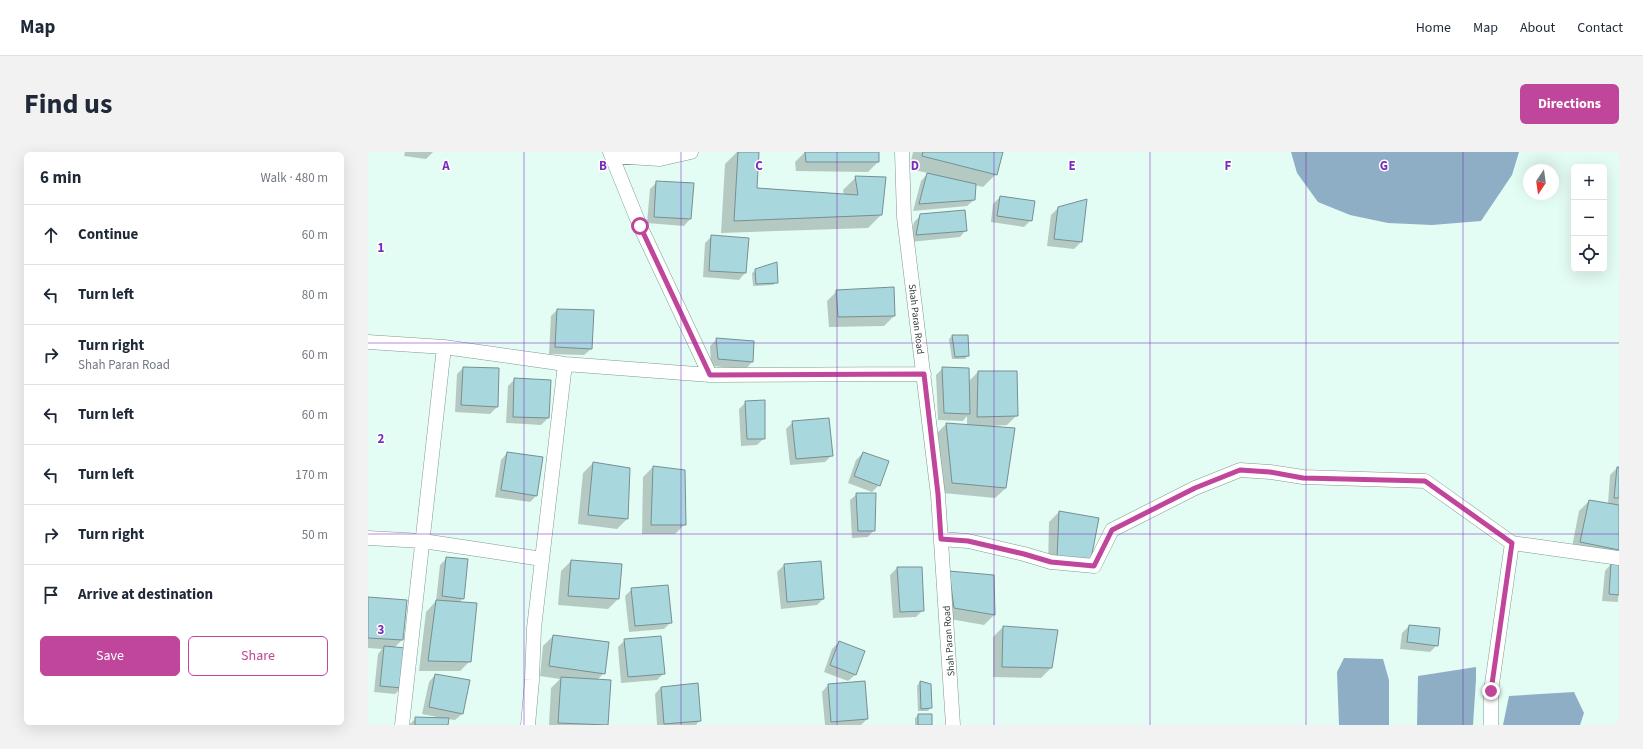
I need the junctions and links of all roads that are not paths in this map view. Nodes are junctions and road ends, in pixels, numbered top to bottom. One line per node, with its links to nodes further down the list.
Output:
1 (691, 152): 3 (street)
2 (902, 152): 7 (street, Shah Paran Road)
3 (611, 154): 8 (street)
4 (368, 342): 5 (street)
5 (444, 348): 6 (street); 11 (street)
6 (565, 364): 8 (street); 14 (street)
7 (924, 374): 8 (street); 10 (street, Shah Paran Road)
8 (710, 375)
9 (368, 538): 11 (street)
10 (941, 539): 12 (street); 17 (street, Shah Paran Road)
11 (423, 541): 14 (street); 15 (street)
12 (1512, 543): 13 (street); 18 (street)
13 (1619, 558)
14 (542, 559): 16 (street)
15 (402, 725)
16 (528, 725)
17 (953, 725)
18 (1492, 725)

